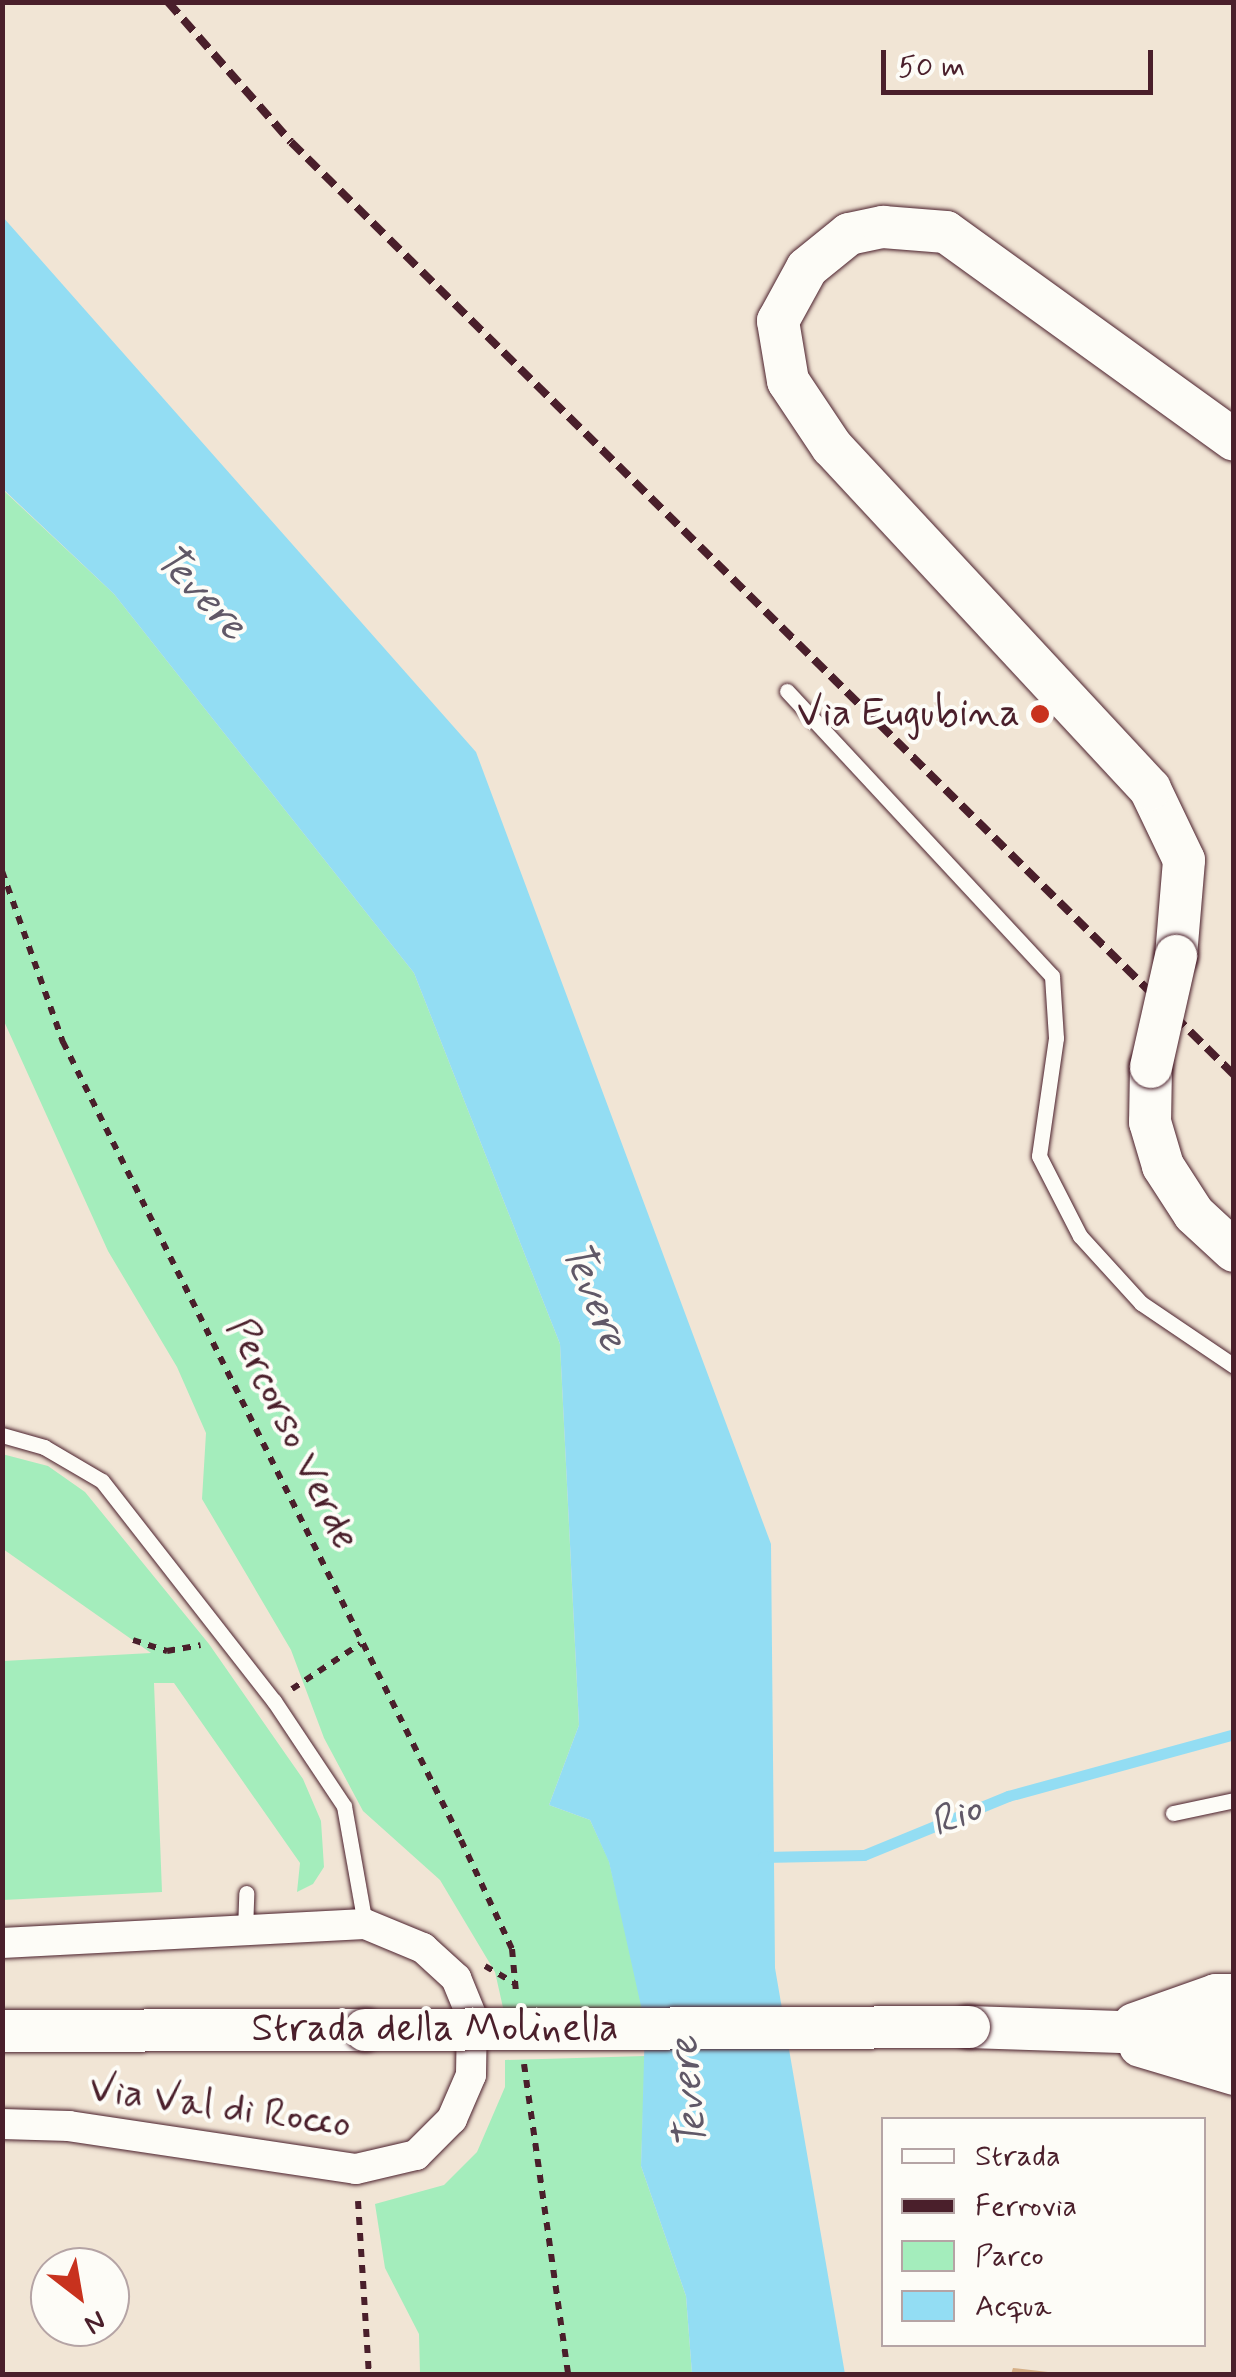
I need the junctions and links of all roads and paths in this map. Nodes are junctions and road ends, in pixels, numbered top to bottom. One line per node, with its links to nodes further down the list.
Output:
1 (1234, 440): 4 (street, bridge)
2 (787, 691): 5 (lane)
3 (2, 870): 9 (path, Percorso Verde)
4 (1234, 1251)
5 (1234, 1366)
6 (2, 1435): 8 (lane)
7 (133, 1640): 8 (path)
8 (226, 1642): 10 (lane)
9 (360, 1644): 10 (path); 18 (path, Percorso Verde)
10 (274, 1700): 14 (lane)
11 (1234, 1800): 12 (lane)
12 (1174, 1813)
13 (246, 1893): 15 (lane)
14 (365, 1924): 15 (street, Via Val di Rocco); 27 (street, Via Val di Rocco)
15 (246, 1930): 16 (street, Via Val di Rocco)
16 (2, 1943)
17 (480, 1963): 18 (path)
18 (515, 1983): 20 (path, Percorso Verde)
19 (1234, 1995): 22 (street, Strada della Molinella)
20 (518, 2010)
21 (2, 2031): 22 (street, Strada della Molinella, bridge)
22 (1107, 2034): 23 (street, Strada della Molinella); 25 (street)
23 (1234, 2036)
24 (524, 2060): 29 (path)
25 (1234, 2074)
26 (2, 2124): 27 (street, Via Val di Rocco)
27 (356, 2169): 28 (path)
28 (369, 2374)
29 (568, 2374)

